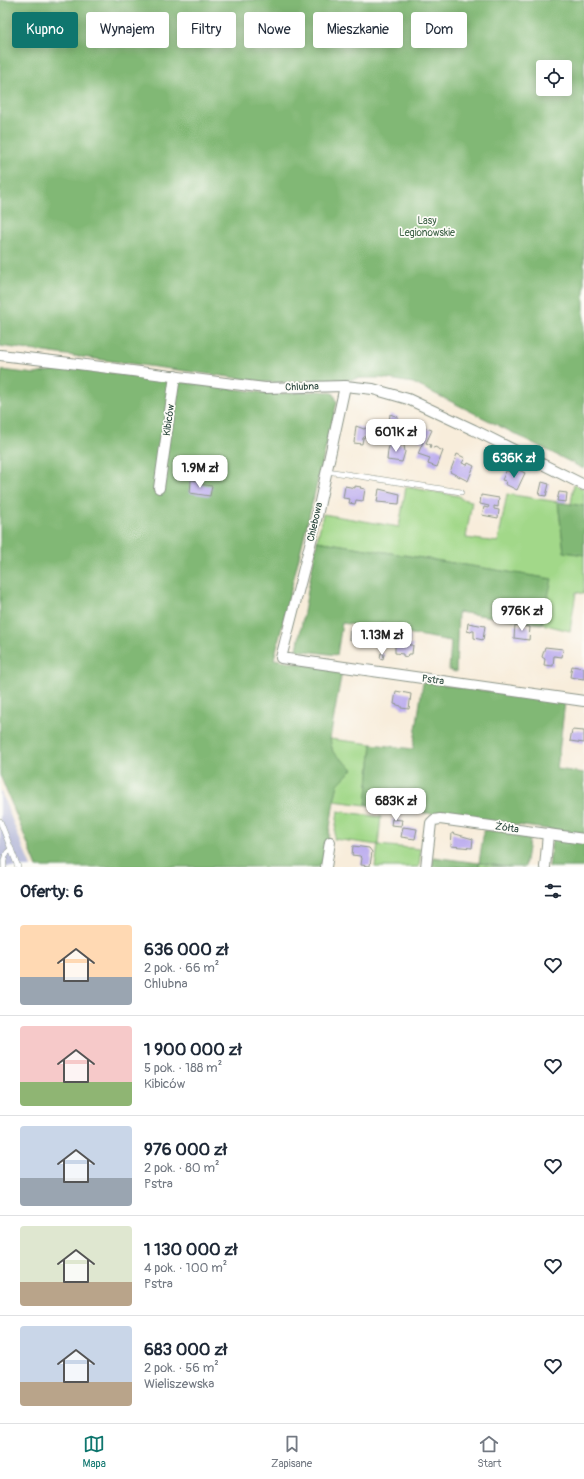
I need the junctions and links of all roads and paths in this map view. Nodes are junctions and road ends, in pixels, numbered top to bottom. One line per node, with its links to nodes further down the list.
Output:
1 (0, 355): 2 (street, Chlubna)
2 (175, 376): 3 (street, Chlubna); 6 (street, Kibiców)
3 (345, 386): 4 (street, Chlebowa); 5 (street, Chlubna)
4 (327, 471): 7 (lane); 8 (street, Chlebowa)
5 (584, 485)
6 (159, 488)
7 (461, 492)
8 (281, 658): 9 (street, Pstra)
9 (584, 701)
10 (0, 821): 14 (lane)
11 (548, 834): 12 (street, Żółta); 18 (street, Żółta); 19 (street)
12 (584, 839)
13 (330, 842): 17 (street)
14 (11, 849): 15 (lane); 16 (lane)
15 (4, 867)
16 (18, 867)
17 (326, 867)
18 (426, 867)
19 (545, 867)

